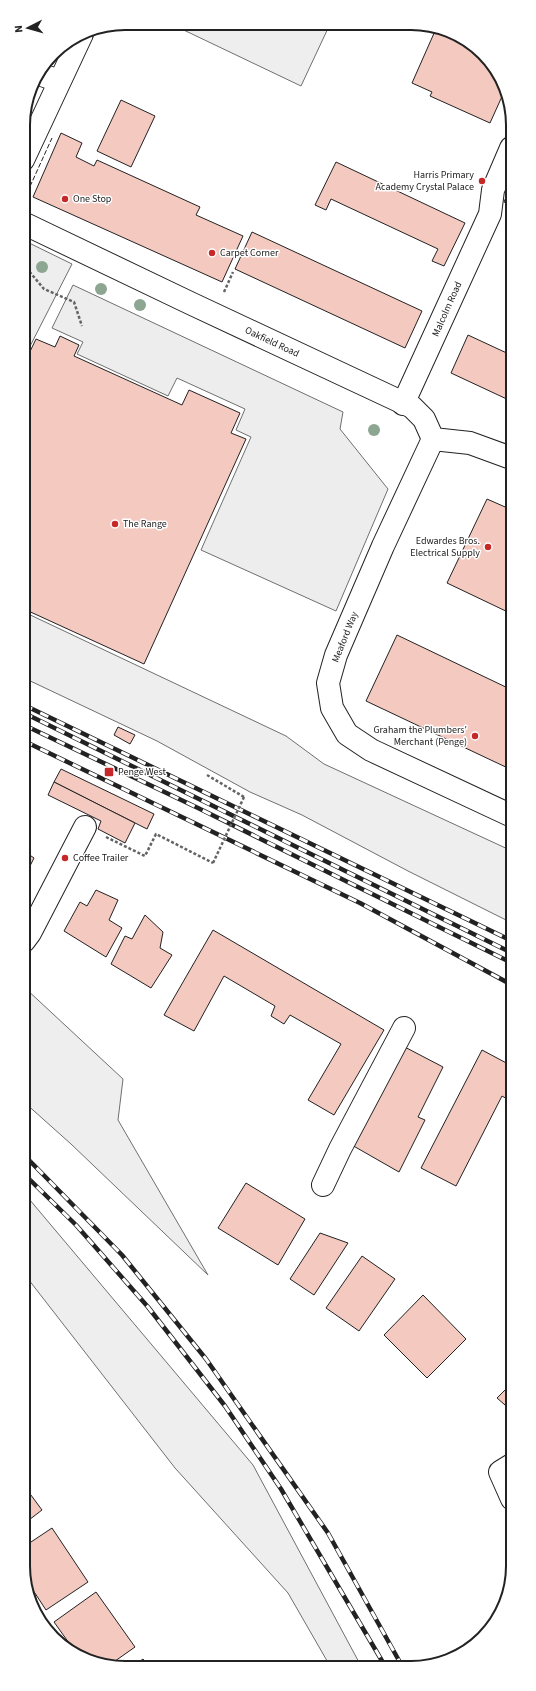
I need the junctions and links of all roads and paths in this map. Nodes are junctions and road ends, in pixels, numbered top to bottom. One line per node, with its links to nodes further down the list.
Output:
1 (74, 45): 2 (street)
2 (49, 78): 3 (street)
3 (30, 138)
4 (506, 160): 8 (street, Malcolm Road)
5 (30, 226): 8 (street, Oakfield Road)
6 (30, 272): 7 (path)
7 (82, 326)
8 (403, 404): 9 (street, Oakfield Road)
9 (433, 439): 10 (street); 12 (street, Meaford Way)
10 (506, 456)
11 (207, 775): 13 (path, bridge)
12 (506, 813)
13 (85, 827): 14 (street)
14 (30, 933)
15 (404, 1028): 16 (street)
16 (323, 1184)
17 (506, 1468): 18 (street)
18 (506, 1486)

